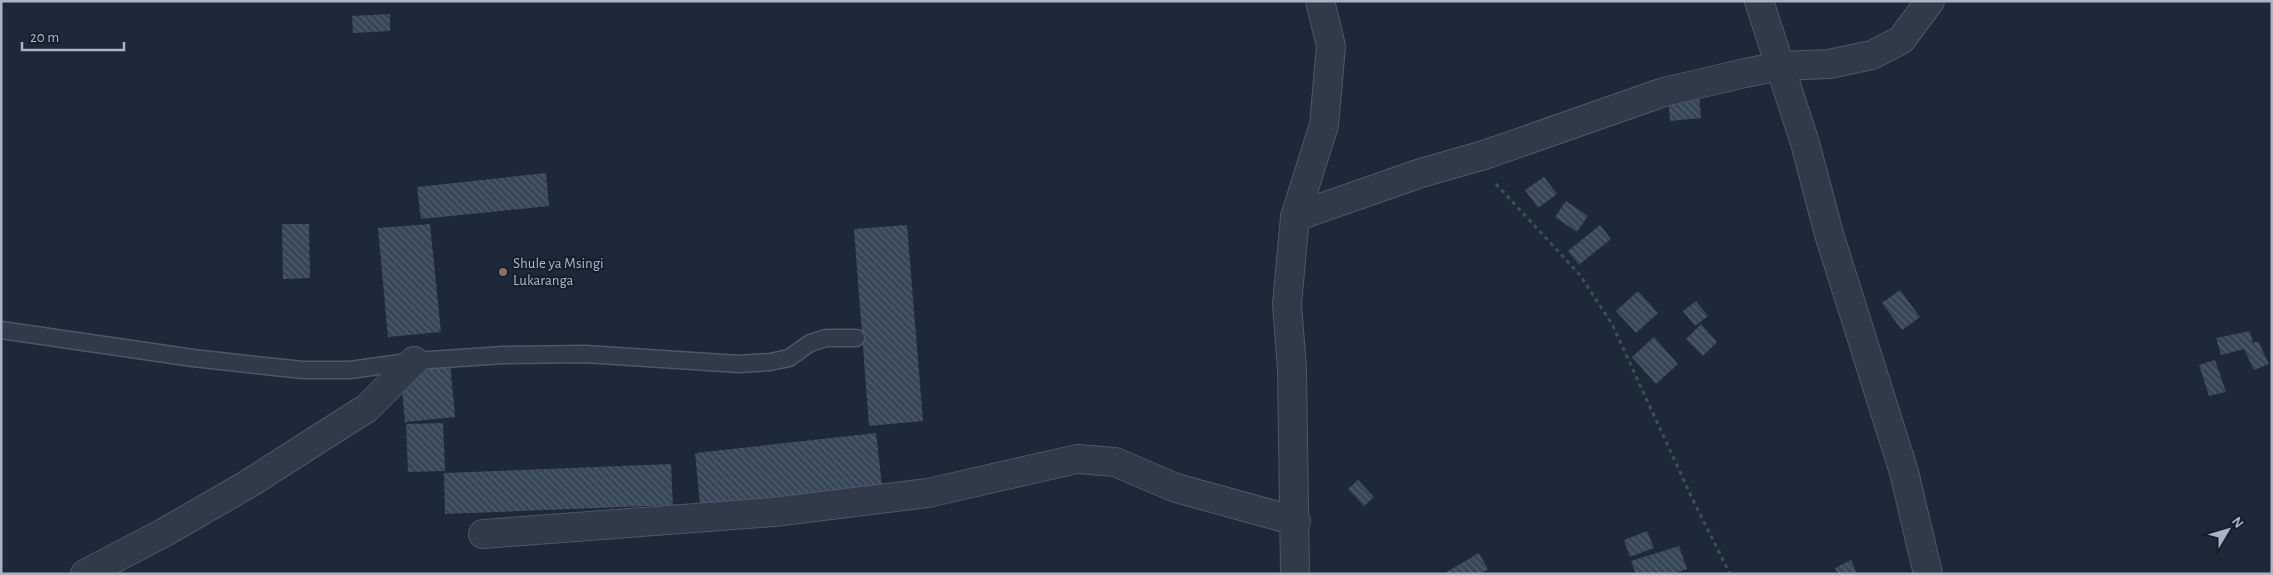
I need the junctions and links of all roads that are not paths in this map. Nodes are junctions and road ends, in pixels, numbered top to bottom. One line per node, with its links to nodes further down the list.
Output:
1 (1320, 1): 5 (street)
2 (1759, 1): 4 (street)
3 (1930, 1): 4 (street)
4 (1781, 66): 5 (street); 13 (street)
5 (1294, 217): 9 (street)
6 (1, 330): 8 (lane)
7 (856, 338): 8 (lane)
8 (414, 361): 11 (street)
9 (1296, 522): 10 (street); 12 (street)
10 (484, 534)
11 (85, 574)
12 (1295, 574)
13 (1928, 574)

